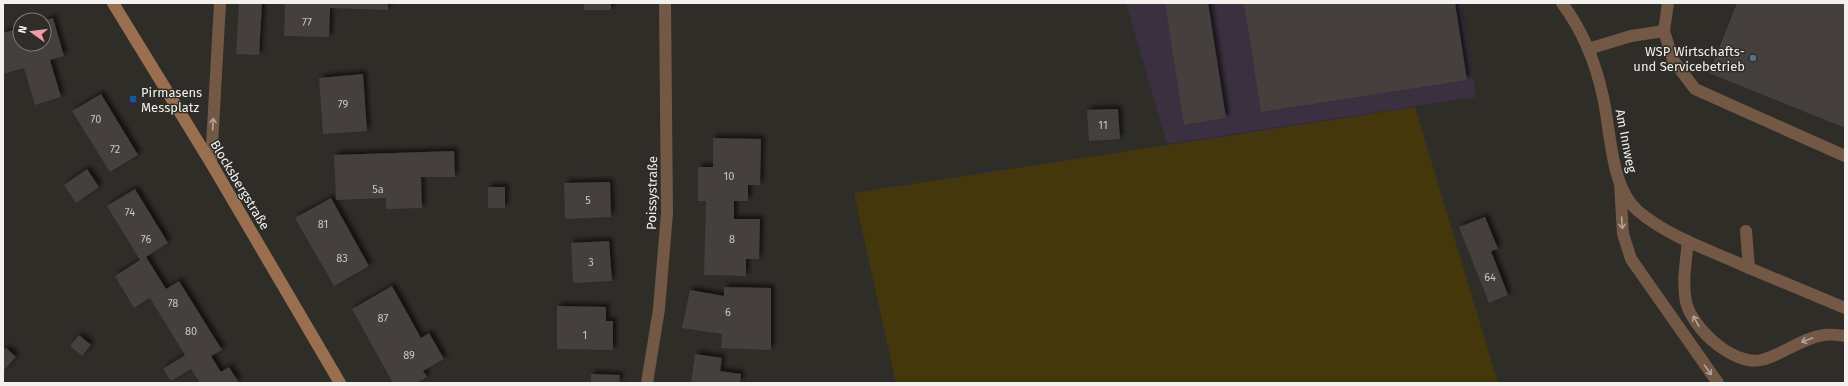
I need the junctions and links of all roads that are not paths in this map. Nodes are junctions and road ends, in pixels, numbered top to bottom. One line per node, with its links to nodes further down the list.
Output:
1 (114, 3): 9 (main road, Blocksbergstraße)
2 (220, 3): 9 (street, one-way to 2)
3 (665, 3): 17 (street, Poissystraße)
4 (1562, 3): 7 (street, Am Innweg)
5 (1668, 3): 6 (street)
6 (1664, 31): 7 (street); 8 (street)
7 (1588, 48): 10 (street, Am Innweg)
8 (1845, 156)
9 (210, 162): 16 (main road, Blocksbergstraße)
10 (1620, 184): 12 (street, Am Innweg); 18 (street, one-way to 18)
11 (1746, 231): 13 (street)
12 (1688, 241): 13 (street, Am Innweg); 15 (street, one-way to 12)
13 (1749, 268): 14 (street, Am Innweg)
14 (1845, 308)
15 (1845, 336)
16 (340, 383)
17 (647, 383)
18 (1718, 383)

